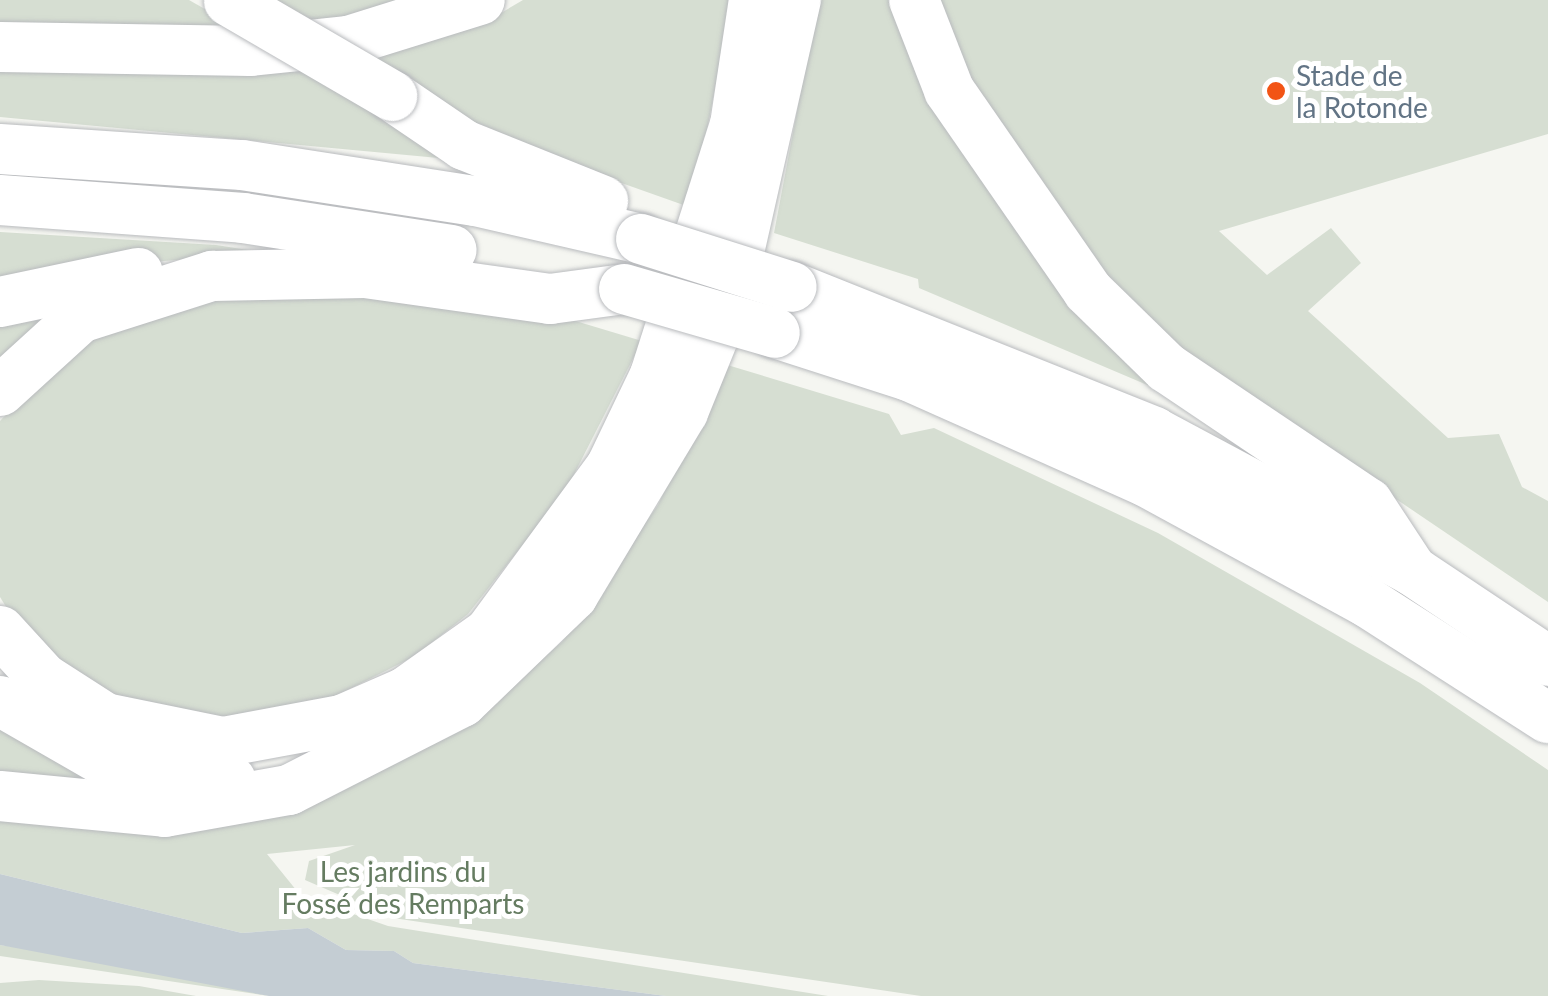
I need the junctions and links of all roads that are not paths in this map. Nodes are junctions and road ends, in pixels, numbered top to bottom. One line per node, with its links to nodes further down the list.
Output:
1 (229, 0): 9 (highway, bridge)
2 (480, 0): 6 (highway)
3 (754, 0): 15 (highway)
4 (796, 0): 19 (highway)
5 (914, 0): 14 (highway)
6 (0, 48)
7 (0, 148): 9 (highway)
8 (0, 200): 11 (highway)
9 (640, 239): 14 (highway, bridge)
10 (212, 276): 11 (highway); 12 (highway); 13 (highway)
11 (624, 289): 18 (highway, bridge)
12 (0, 302)
13 (0, 390)
14 (1413, 571): 16 (highway)
15 (0, 632)
16 (1548, 661)
17 (0, 701): 19 (highway)
18 (1548, 718)
19 (334, 769): 20 (highway)
20 (0, 796)

